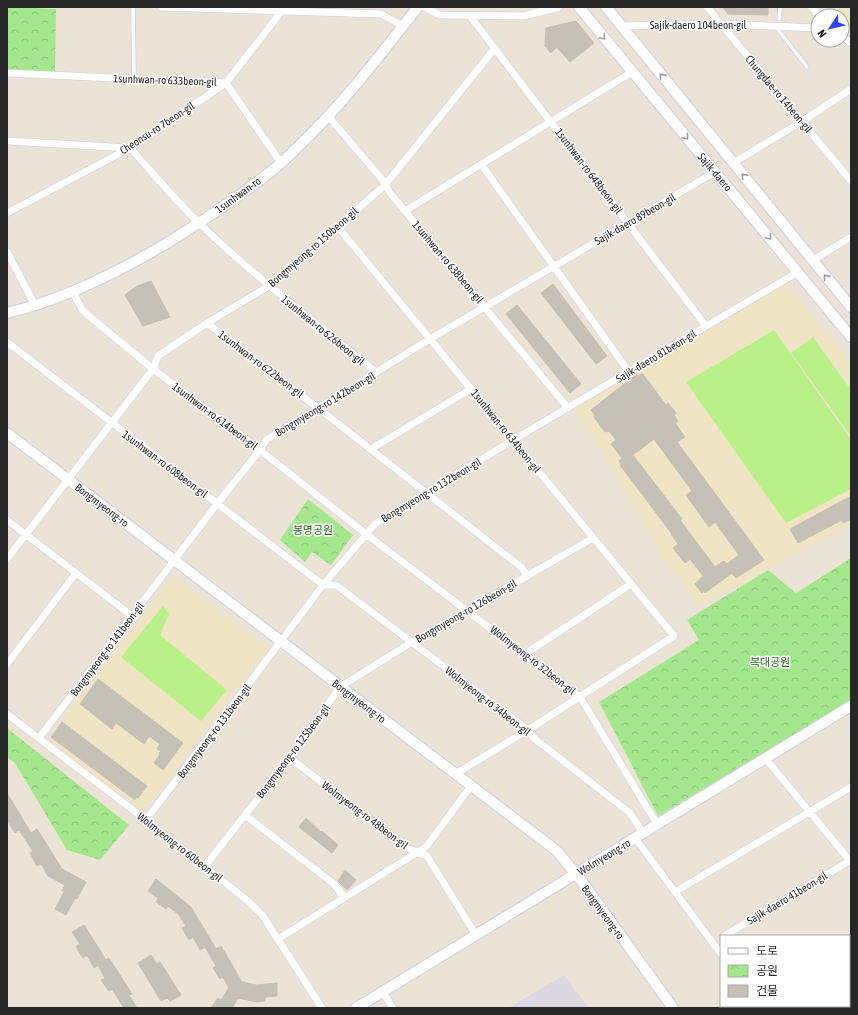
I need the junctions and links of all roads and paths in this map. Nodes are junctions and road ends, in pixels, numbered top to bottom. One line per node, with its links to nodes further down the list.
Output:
1 (133, 7): 24 (lane)
2 (161, 7): 3 (street)
3 (174, 7): 11 (street)
4 (418, 7): 16 (street, 1sunhwan-ro)
5 (424, 7): 13 (street)
6 (559, 7): 13 (street)
7 (578, 7): 22 (street, Sajik-daero, one-way to 22)
8 (606, 7): 17 (street, Sajik-daero)
9 (707, 7): 15 (street, Chungdae-ro 14beon-gil)
10 (780, 7): 14 (lane)
11 (210, 8): 12 (street)
12 (282, 9): 16 (street); 25 (street, Cheonsu-ro 7beon-gil)
13 (470, 16): 20 (street, 1sunhwan-ro 648beon-gil)
14 (780, 19)
15 (720, 24): 17 (street, Sajik-daero 104beon-gil); 18 (street, Sajik-daero 104beon-gil); 29 (street, Chungdae-ro 14beon-gil)
16 (403, 26): 27 (street, 1sunhwan-ro)
17 (621, 26): 33 (street, Sajik-daero, one-way to 17)
18 (776, 26): 19 (street, Sajik-daero 104beon-gil); 21 (lane)
19 (810, 28)
20 (495, 48): 28 (street, 1sunhwan-ro 648beon-gil); 37 (street, Bongmyeong-ro 150beon-gil)
21 (807, 67)
22 (632, 72): 28 (street); 35 (street, Sajik-daero, one-way to 35)
23 (7, 73): 24 (street, 1sunhwan-ro 633beon-gil)
24 (134, 79): 25 (street, 1sunhwan-ro 633beon-gil)
25 (226, 83): 31 (street, Cheonsu-ro 7beon-gil); 32 (street, 1sunhwan-ro 633beon-gil)
26 (851, 89): 29 (street)
27 (328, 116): 32 (street, 1sunhwan-ro); 37 (street, 1sunhwan-ro 638beon-gil)
28 (551, 121): 34 (street); 41 (street, 1sunhwan-ro 648beon-gil)
29 (802, 122): 33 (street); 36 (street, Chungdae-ro 14beon-gil)
30 (7, 141): 31 (street)
31 (130, 148): 39 (street, Cheonsu-ro 7beon-gil); 40 (street, 1sunhwan-ro 626beon-gil)
32 (281, 163): 40 (street, 1sunhwan-ro)
33 (733, 163): 45 (street, Sajik-daero, one-way to 33)
34 (481, 164): 38 (street); 46 (street)
35 (715, 172): 41 (street, Sajik-daero 89beon-gil); 47 (street, Sajik-daero, one-way to 47)
36 (851, 181)
37 (385, 185): 38 (street, 1sunhwan-ro 638beon-gil); 42 (street, Bongmyeong-ro 150beon-gil)
38 (405, 211): 51 (street, 1sunhwan-ro 638beon-gil)
39 (7, 213)
40 (199, 223): 48 (street, 1sunhwan-ro 626beon-gil); 49 (street, 1sunhwan-ro)
41 (628, 223): 46 (street, Sajik-daero 89beon-gil); 55 (street, 1sunhwan-ro 648beon-gil)
42 (338, 227): 48 (street, Bongmyeong-ro 150beon-gil); 57 (street, 1sunhwan-ro 634beon-gil)
43 (851, 237): 45 (street)
44 (7, 252): 50 (street)
45 (813, 260): 52 (street, Sajik-daero, one-way to 45)
46 (554, 267): 51 (street, Sajik-daero 89beon-gil); 61 (street)
47 (798, 272): 55 (street, Sajik-daero 81beon-gil); 56 (street, Sajik-daero)
48 (269, 286): 54 (street, Bongmyeong-ro 150beon-gil); 60 (street, 1sunhwan-ro 626beon-gil)
49 (72, 291): 50 (street, 1sunhwan-ro); 59 (street, 1sunhwan-ro 614beon-gil)
50 (35, 305): 53 (street, 1sunhwan-ro)
51 (485, 307): 57 (street, Sajik-daero 89beon-gil); 64 (street, 1sunhwan-ro 638beon-gil)
52 (851, 308)
53 (7, 313)
54 (207, 323): 59 (street, Bongmyeong-ro 150beon-gil); 63 (street, 1sunhwan-ro 622beon-gil)
55 (706, 326): 61 (street, Sajik-daero 81beon-gil)
56 (851, 337)
57 (430, 339): 60 (street, Bongmyeong-ro 142beon-gil); 62 (street, 1sunhwan-ro 634beon-gil)
58 (7, 342): 65 (street, 1sunhwan-ro 608beon-gil)
59 (152, 369): 65 (street, Bongmyeong-ro 150beon-gil); 68 (street, 1sunhwan-ro 614beon-gil)
60 (376, 372): 63 (street, Bongmyeong-ro 142beon-gil)
61 (629, 372): 64 (street, Sajik-daero 81beon-gil)
62 (472, 389): 67 (street, 1sunhwan-ro 634beon-gil); 69 (street)
63 (318, 408): 68 (street, Bongmyeong-ro 142beon-gil); 69 (street, 1sunhwan-ro 622beon-gil)
64 (568, 408): 67 (street, Sajik-daero 81beon-gil)
65 (112, 423): 70 (street, Bongmyeong-ro 150beon-gil); 72 (street, 1sunhwan-ro 608beon-gil)
66 (7, 433): 70 (street, Bongmyeong-ro)
67 (513, 440): 71 (street, Bongmyeong-ro 132beon-gil); 76 (street, 1sunhwan-ro 634beon-gil)
68 (260, 450): 72 (street, Bongmyeong-ro 142beon-gil); 74 (street, 1sunhwan-ro 614beon-gil)
69 (371, 450): 71 (street, 1sunhwan-ro 622beon-gil)
70 (68, 478): 75 (street, Bongmyeong-ro 150beon-gil); 78 (street, Bongmyeong-ro)
71 (426, 492): 74 (street, Bongmyeong-ro 132beon-gil); 80 (street, 1sunhwan-ro 622beon-gil)
72 (217, 504): 78 (street, Bongmyeong-ro 142beon-gil); 82 (street, 1sunhwan-ro 608beon-gil)
73 (7, 520): 75 (street)
74 (366, 534): 82 (street, Bongmyeong-ro 132beon-gil); 83 (street, Wolmyeong-ro 32beon-gil)
75 (26, 535): 77 (street, Bongmyeong-ro 150beon-gil); 79 (street)
76 (593, 538): 80 (street, Bongmyeong-ro 126beon-gil); 81 (street, 1sunhwan-ro 634beon-gil)
77 (7, 559)
78 (174, 560): 84 (street, Bongmyeong-ro 141beon-gil); 85 (street, Bongmyeong-ro)
79 (76, 574): 84 (street); 88 (street)
80 (528, 576): 83 (street, Bongmyeong-ro 126beon-gil)
81 (631, 584): 87 (street); 90 (street, 1sunhwan-ro 634beon-gil)
82 (323, 585): 85 (street, Bongmyeong-ro 132beon-gil); 86 (street, Wolmyeong-ro 34beon-gil)
83 (468, 611): 86 (street, Bongmyeong-ro 126beon-gil); 87 (street, Wolmyeong-ro 32beon-gil)
84 (132, 616): 94 (street, Bongmyeong-ro 141beon-gil)
85 (281, 642): 89 (street, Bongmyeong-ro); 102 (street, Bongmyeong-ro 131beon-gil)
86 (412, 642): 89 (street, Bongmyeong-ro 126beon-gil); 93 (street, Wolmyeong-ro 34beon-gil)
87 (525, 654): 90 (street, Wolmyeong-ro 32beon-gil)
88 (7, 664)
89 (340, 687): 95 (street, Bongmyeong-ro 125beon-gil); 97 (street, Bongmyeong-ro)
90 (580, 697): 93 (street); 103 (street, Wolmyeong-ro 32beon-gil)
91 (851, 706): 96 (street, Wolmyeong-ro)
92 (7, 714): 94 (street, Wolmyeong-ro 60beon-gil)
93 (528, 730): 97 (street); 104 (street, Wolmyeong-ro 34beon-gil)
94 (39, 738): 102 (street, Wolmyeong-ro 60beon-gil)
95 (290, 758): 101 (street, Bongmyeong-ro 125beon-gil); 105 (street, Wolmyeong-ro 48beon-gil)
96 (765, 758): 100 (street); 103 (street, Wolmyeong-ro)
97 (455, 774): 98 (street, Bongmyeong-ro)
98 (471, 786): 105 (street); 108 (street, Bongmyeong-ro)
99 (851, 787): 100 (street)
100 (810, 812): 106 (street); 109 (street)
101 (245, 815): 107 (street, Bongmyeong-ro 125beon-gil); 110 (street)
102 (146, 820): 107 (street, Wolmyeong-ro 60beon-gil)
103 (658, 824): 104 (street, Wolmyeong-ro)
104 (639, 835): 108 (street, Wolmyeong-ro); 109 (street, Wolmyeong-ro 34beon-gil)
105 (416, 852): 110 (street); 111 (street, Wolmyeong-ro 48beon-gil)
106 (851, 861): 112 (street, Sajik-daero 41beon-gil)
107 (205, 866): 113 (street, Wolmyeong-ro 60beon-gil)
108 (574, 875): 111 (street, Wolmyeong-ro); 121 (street, Bongmyeong-ro)
109 (676, 892): 115 (street, Wolmyeong-ro 34beon-gil)
110 (344, 897): 113 (street)
111 (476, 935): 117 (street, Wolmyeong-ro)
112 (726, 935)
113 (278, 939): 118 (street, Wolmyeong-ro 60beon-gil)
114 (720, 939): 115 (street)
115 (712, 943): 116 (street, Wolmyeong-ro 34beon-gil)
116 (720, 953)
117 (383, 992): 119 (street, Wolmyeong-ro); 120 (street)
118 (322, 1008)
119 (356, 1008)
120 (394, 1008)
121 (672, 1008)

